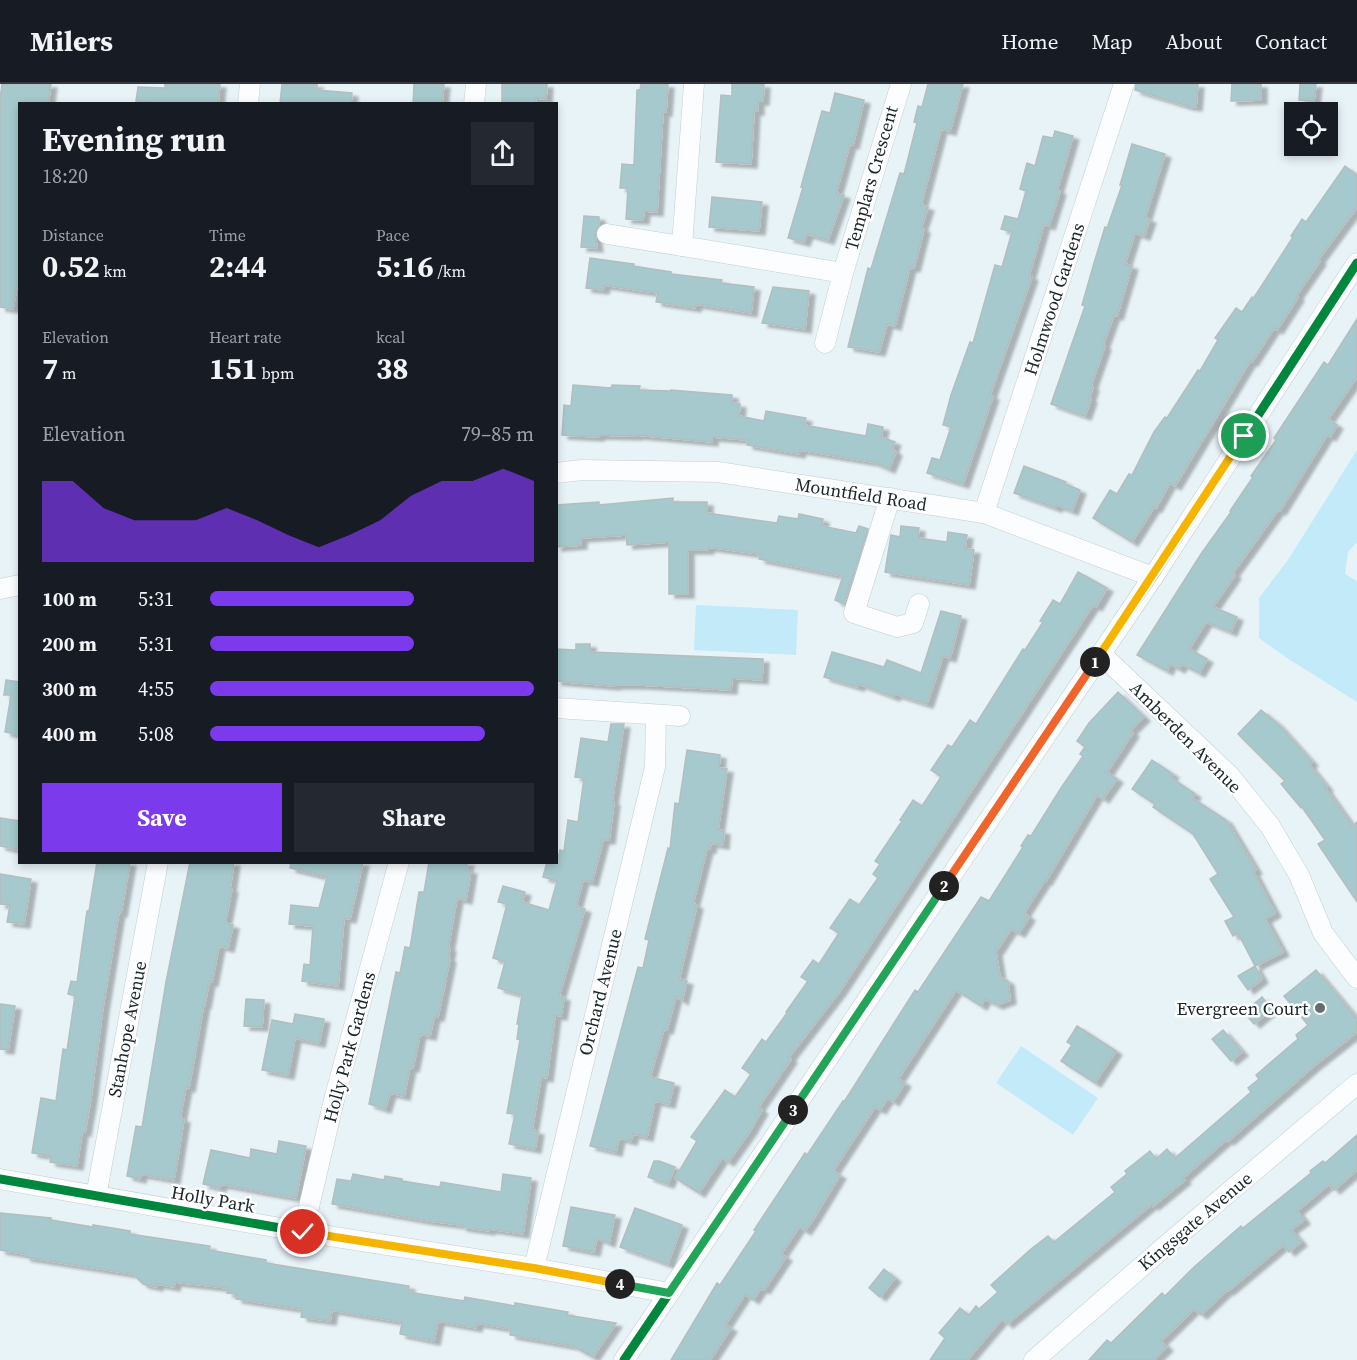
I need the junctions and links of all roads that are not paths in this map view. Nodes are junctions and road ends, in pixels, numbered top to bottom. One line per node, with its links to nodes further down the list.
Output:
1 (250, 84): 6 (street)
2 (476, 84): 7 (street)
3 (694, 84): 9 (street)
4 (901, 84): 11 (street, Templars Crescent)
5 (1124, 84): 15 (street, Holmwood Gardens)
6 (248, 102)
7 (474, 102)
8 (607, 234): 9 (street, Templars Crescent)
9 (682, 246): 11 (street, Templars Crescent)
10 (1357, 263): 16 (street)
11 (843, 273): 12 (street, Templars Crescent)
12 (825, 343)
13 (558, 473): 14 (street, Mountfield Road)
14 (891, 498): 15 (street, Mountfield Road); 19 (street)
15 (984, 513): 16 (street, Mountfield Road)
16 (1153, 577): 20 (street)
17 (18, 586): 18 (street)
18 (0, 590)
19 (919, 604)
20 (1101, 654): 26 (street, Amberden Avenue); 32 (street)
21 (558, 708): 22 (street)
22 (656, 715): 23 (street); 31 (street, Orchard Avenue)
23 (680, 716)
24 (158, 864): 29 (street, Stanhope Avenue)
25 (398, 864): 30 (street, Holly Park Gardens)
26 (1357, 978)
27 (1357, 1084): 34 (street, Kingsgate Avenue)
28 (0, 1179): 29 (street, Holly Park)
29 (96, 1196): 30 (street, Holly Park)
30 (303, 1232): 31 (street, Holly Park)
31 (534, 1268): 32 (street, Holly Park)
32 (669, 1293): 33 (street)
33 (624, 1360)
34 (1035, 1360)

